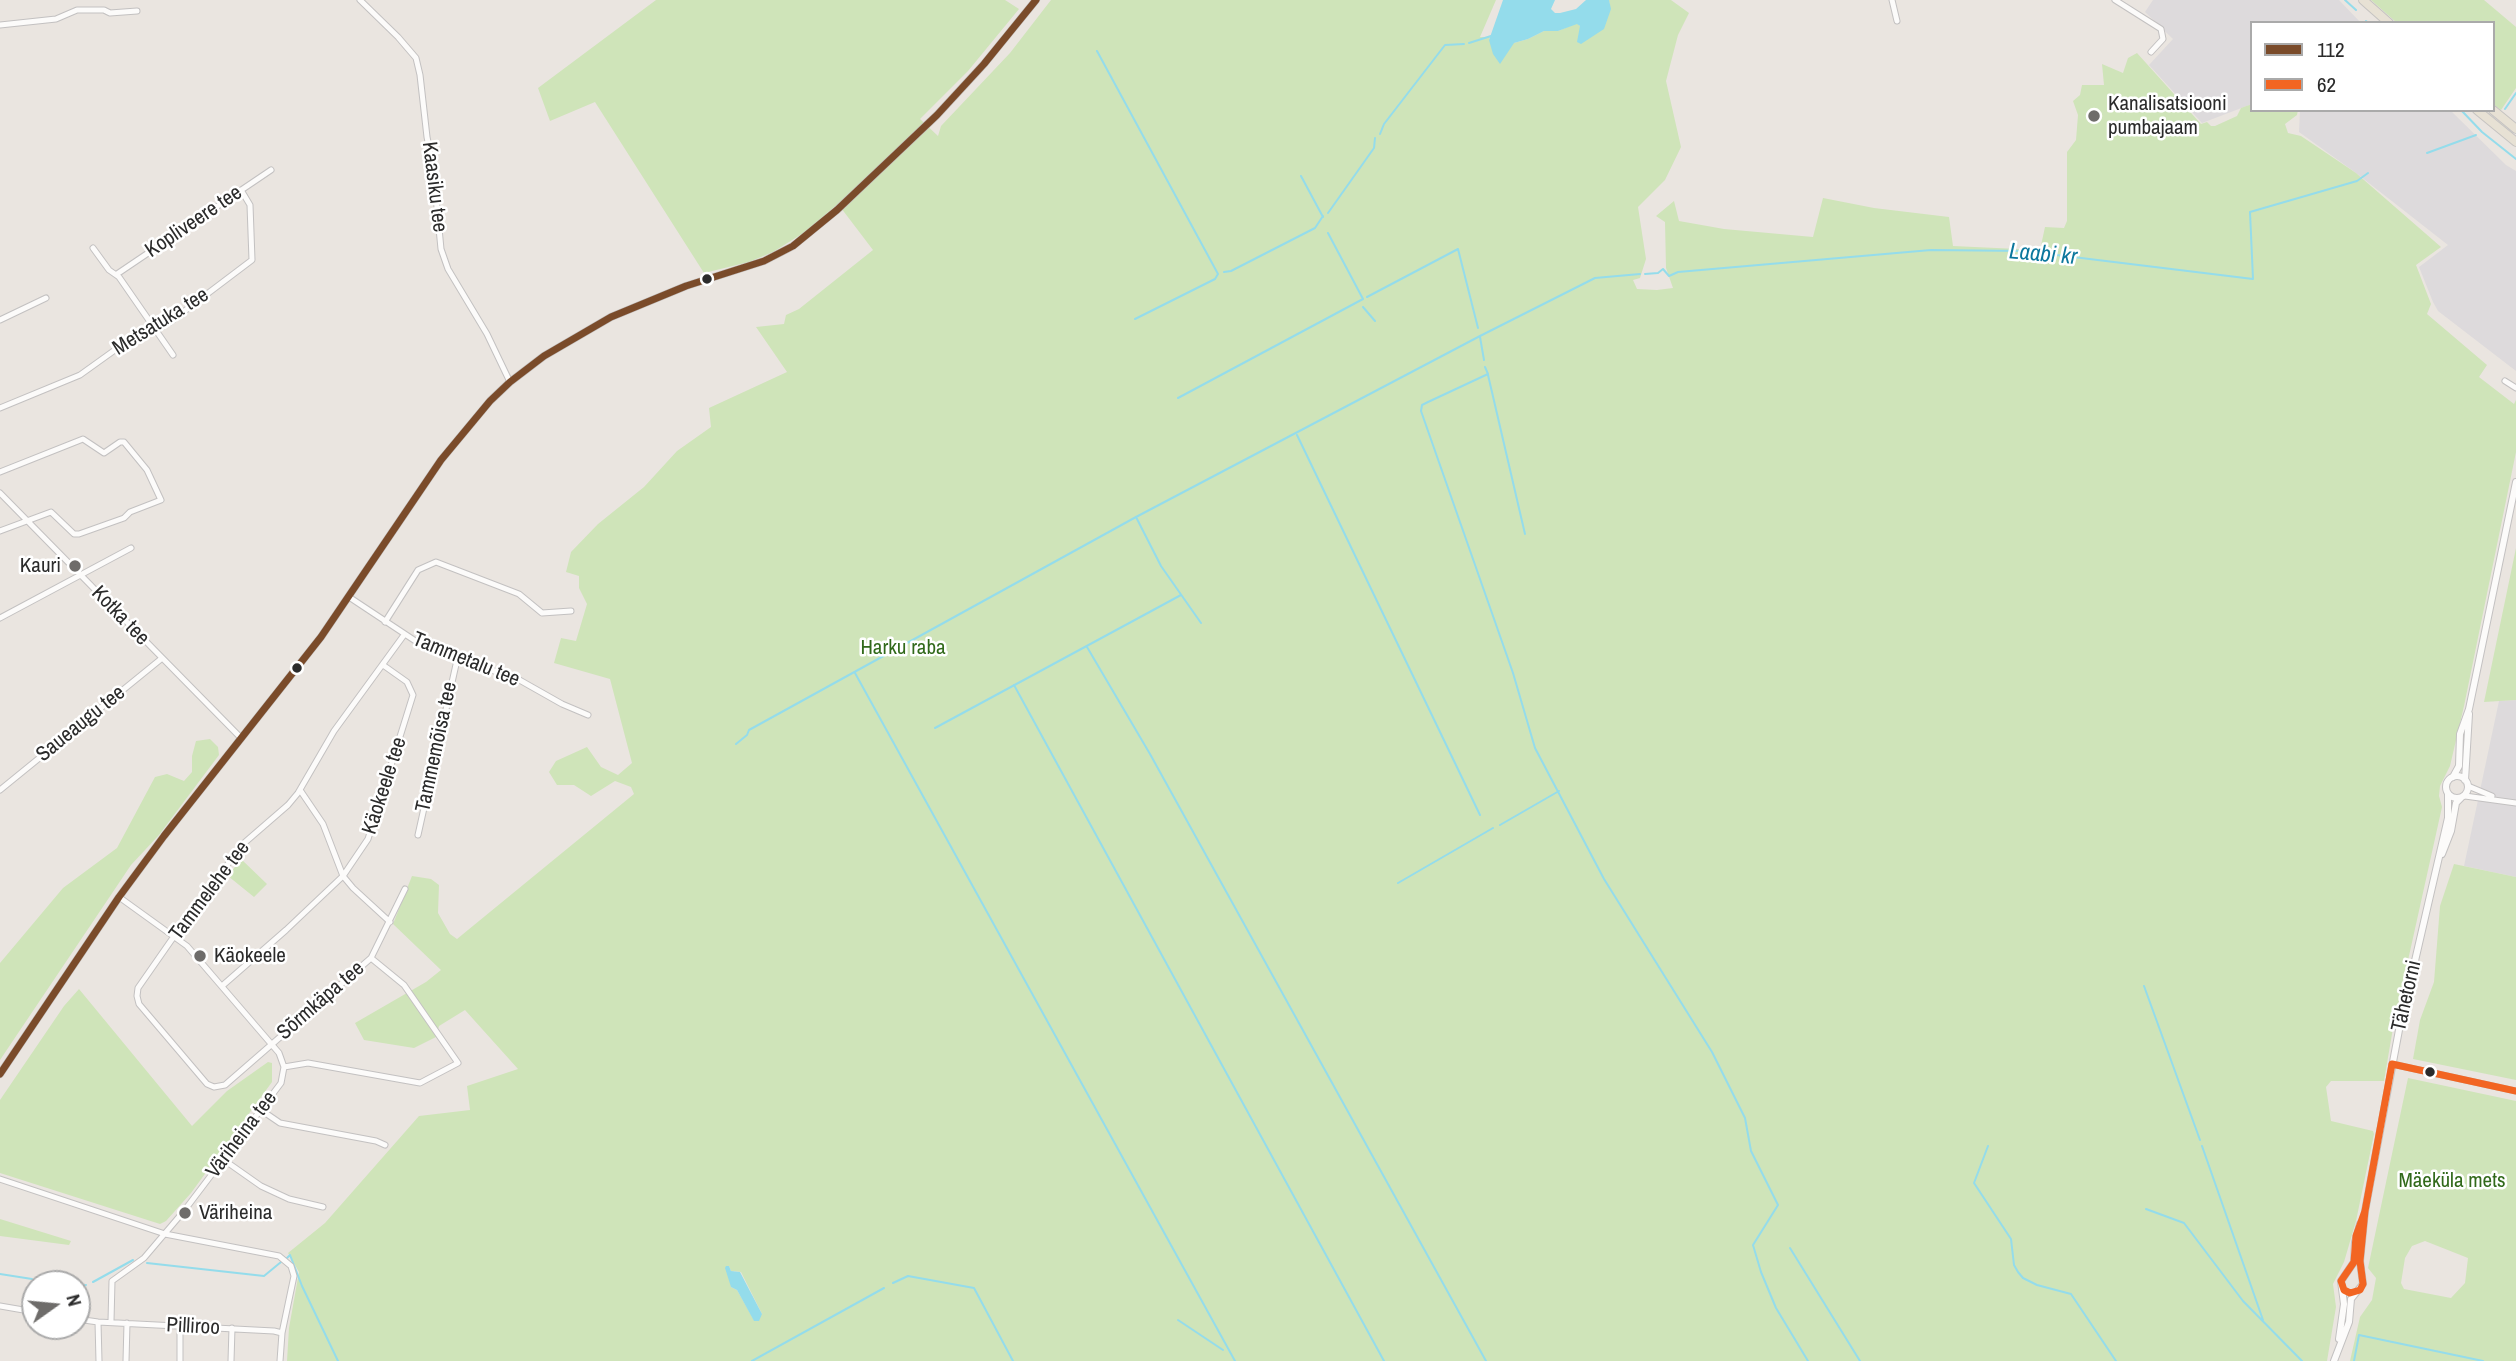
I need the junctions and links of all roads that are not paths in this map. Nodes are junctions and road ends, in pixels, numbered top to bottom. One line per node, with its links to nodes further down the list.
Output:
1 (360, 0): 24 (street, Kaasiku tee)
2 (1036, 0): 24 (street)
3 (1892, 0): 7 (street)
4 (2115, 0): 10 (street)
5 (2366, 3): 8 (main road)
6 (137, 11): 9 (street)
7 (1897, 21)
8 (2385, 21)
9 (0, 25)
10 (2151, 52)
11 (2479, 112): 14 (main road)
12 (2495, 112): 13 (main road)
13 (2516, 129)
14 (2516, 142)
15 (271, 170): 16 (street, Kopliveere tee)
16 (241, 190): 18 (street, Kopliveere tee); 21 (street, Metsatuka tee)
17 (93, 248): 18 (street)
18 (117, 274): 21 (street)
19 (46, 298): 20 (street)
20 (0, 320)
21 (155, 328): 22 (street); 26 (street, Metsatuka tee)
22 (173, 355)
23 (2505, 381): 25 (street)
24 (510, 382): 34 (street)
25 (2516, 388)
26 (0, 408)
27 (0, 472): 30 (street)
28 (2516, 482): 42 (street)
29 (0, 493): 30 (street, Kotka tee)
30 (27, 521): 31 (street); 33 (street, Kotka tee)
31 (0, 531)
32 (131, 548): 33 (street)
33 (81, 576): 36 (street); 39 (street, Kotka tee)
34 (349, 597): 37 (street, Tammetalu tee); 44 (street)
35 (571, 611): 37 (street)
36 (0, 618)
37 (385, 622): 38 (street, Tammetalu tee)
38 (404, 635): 40 (street, Tammetalu tee); 41 (street, Tammelehe tee)
39 (161, 659): 44 (street, Kotka tee); 47 (street, Saueaugu tee)
40 (457, 660): 43 (street, Tammetalu tee); 53 (street, Tammemõisa tee)
41 (383, 665): 48 (street, Tammelehe tee); 55 (street, Käokeele tee)
42 (2469, 709): 45 (street); 46 (street)
43 (588, 715)
44 (241, 738): 57 (street)
45 (2453, 777): 46 (street); 49 (street)
46 (2466, 783): 50 (street); 51 (street)
47 (0, 790)
48 (300, 790): 55 (street); 59 (street, Tammelehe tee)
49 (2448, 794): 50 (street); 54 (street, Tähetorni)
50 (2463, 797): 51 (street); 54 (street, Tähetorni)
51 (2509, 801): 52 (street)
52 (2516, 803)
53 (418, 835)
54 (2437, 865): 63 (street, Tähetorni)
55 (343, 876): 58 (street); 61 (street, Käokeele tee)
56 (405, 889): 58 (street)
57 (118, 897): 59 (street, Väriheina tee); 65 (street)
58 (390, 922): 60 (street, Sõrmkäpa tee)
59 (175, 936): 61 (street, Väriheina tee); 62 (street, Tammelehe tee)
60 (371, 958): 62 (street, Sõrmkäpa tee); 64 (street)
61 (222, 986): 62 (street, Väriheina tee)
62 (271, 1044): 64 (street, Väriheina tee)
63 (2392, 1064): 66 (street); 72 (street, Tähetorni)
64 (284, 1067): 67 (street, Väriheina tee)
65 (0, 1074)
66 (2516, 1091)
67 (261, 1110): 68 (street); 69 (street, Väriheina tee)
68 (385, 1145)
69 (224, 1160): 71 (street); 73 (street, Väriheina tee)
70 (0, 1178): 73 (street)
71 (323, 1207)
72 (2365, 1211): 74 (street, Tähetorni); 75 (street, Tähetorni)
73 (165, 1234): 81 (street, Väriheina tee); 86 (street)
74 (2348, 1272): 75 (street); 76 (street)
75 (2361, 1276): 77 (street)
76 (2344, 1290): 77 (street); 92 (street)
77 (2356, 1293): 92 (street)
78 (0, 1306): 79 (street)
79 (21, 1310)
80 (91, 1321): 82 (street, Pilliroo)
81 (111, 1321): 82 (street, Pilliroo); 83 (street, Pilliroo)
82 (98, 1322): 87 (street)
83 (127, 1323): 84 (street, Pilliroo); 88 (street)
84 (180, 1326): 85 (street, Pilliroo); 89 (street)
85 (232, 1328): 86 (street, Pilliroo); 90 (street)
86 (282, 1333): 91 (street)
87 (99, 1361)
88 (127, 1361)
89 (180, 1361)
90 (232, 1361)
91 (280, 1361)
92 (2333, 1361)

